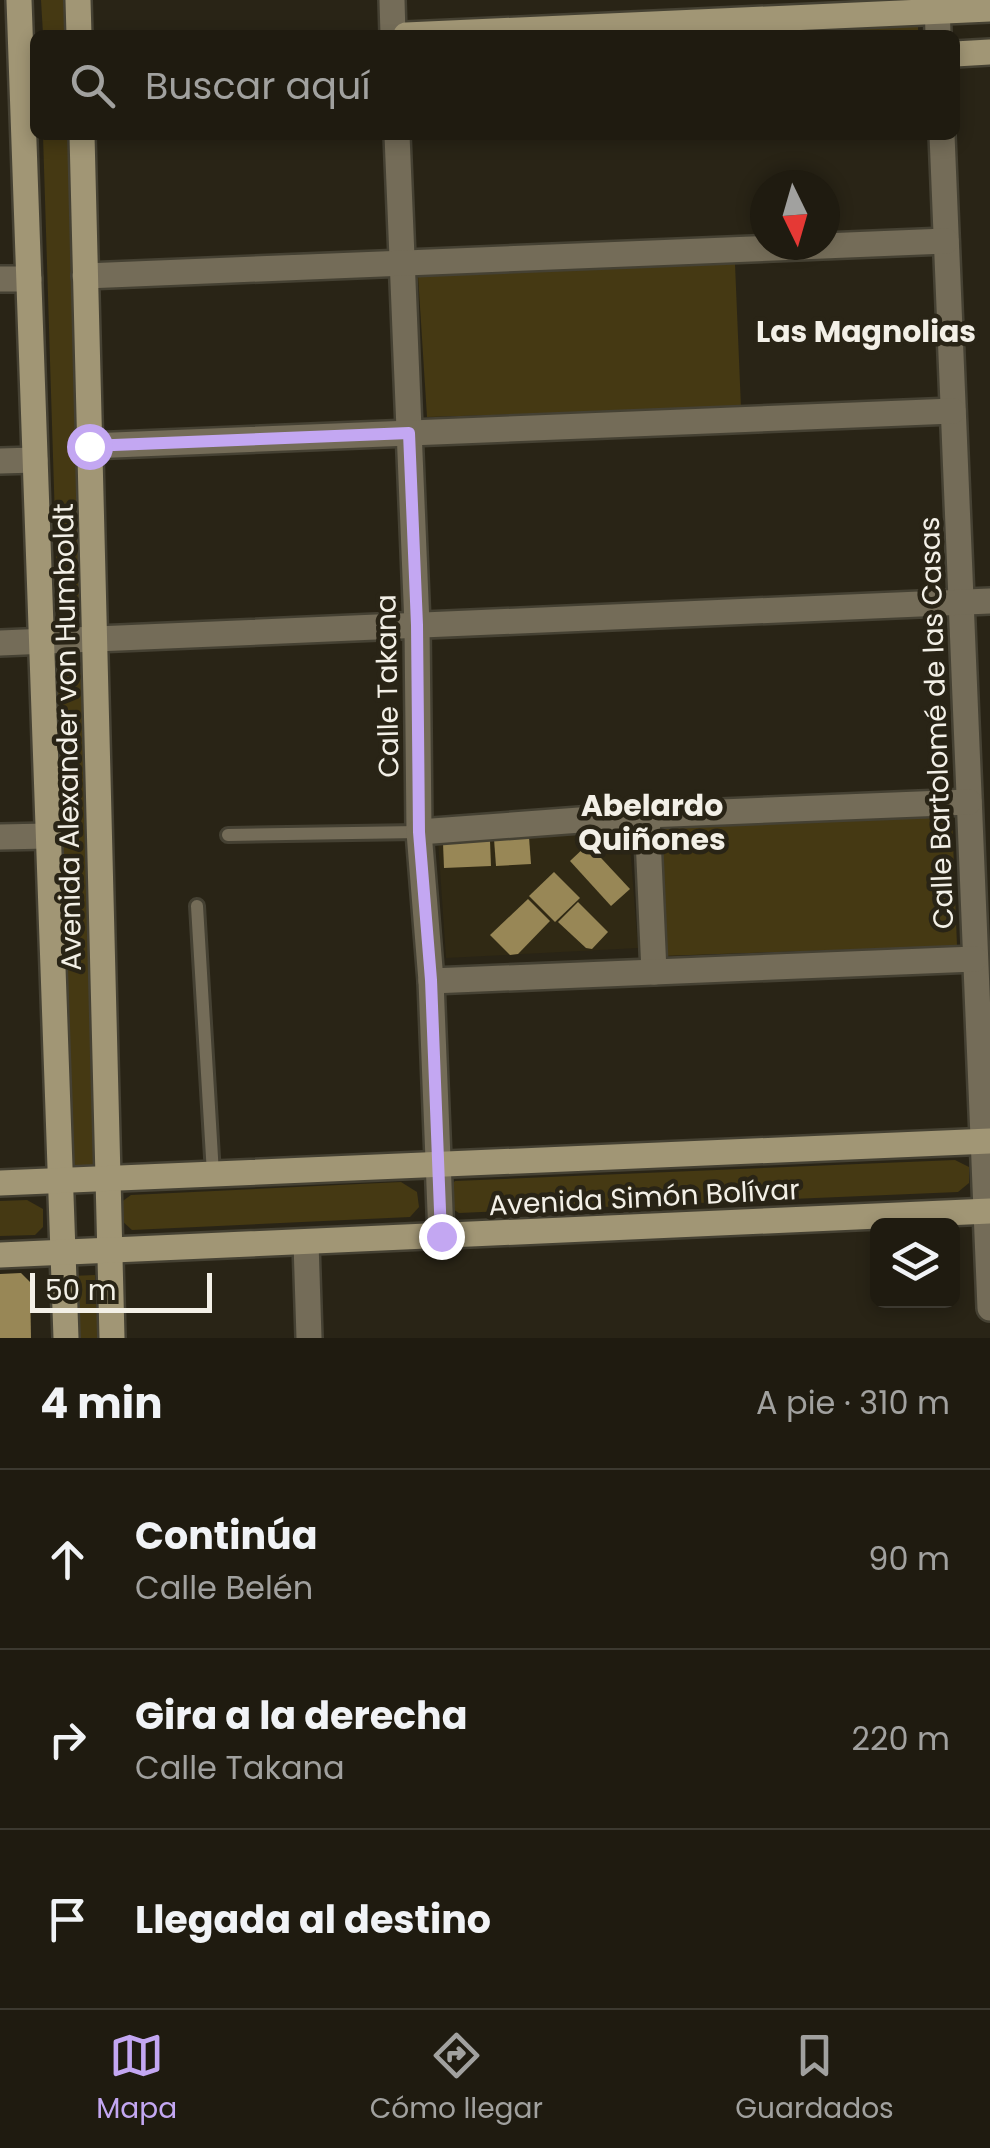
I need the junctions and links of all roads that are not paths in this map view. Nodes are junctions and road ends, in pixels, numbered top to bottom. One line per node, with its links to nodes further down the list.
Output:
1 (19, 0): 10 (street, Avenida Alexander von Humboldt)
2 (78, 0): 6 (street)
3 (392, 0): 7 (street)
4 (990, 9): 5 (street)
5 (937, 15): 8 (street)
6 (79, 30)
7 (393, 30)
8 (539, 30)
9 (990, 52): 11 (street)
10 (19, 53): 12 (street, Avenida Alexander von Humboldt)
11 (960, 54)
12 (19, 91): 19 (street, Avenida Alexander von Humboldt)
13 (82, 140): 18 (street, Avenida Alexander von Humboldt)
14 (397, 140): 17 (street, Calle Takana)
15 (942, 140): 16 (street, Calle Bartolomé de las Casas)
16 (946, 241): 17 (street); 21 (street, Calle Bartolomé de las Casas)
17 (402, 263): 18 (street); 22 (street, Calle Takana)
18 (85, 276): 23 (street, Avenida Alexander von Humboldt)
19 (29, 278): 20 (street); 24 (street, Avenida Alexander von Humboldt)
20 (0, 279)
21 (953, 411): 22 (street); 27 (street, Calle Bartolomé de las Casas)
22 (409, 433): 23 (street); 28 (street, Calle Takana)
23 (89, 446): 29 (street, Avenida Alexander von Humboldt)
24 (35, 460): 25 (street); 30 (street, Avenida Alexander von Humboldt)
25 (0, 461)
26 (990, 601): 27 (street)
27 (961, 602): 28 (street); 32 (street, Calle Bartolomé de las Casas)
28 (417, 625): 29 (street); 34 (street, Calle Takana)
29 (94, 639): 30 (street); 45 (street, Avenida Alexander von Humboldt)
30 (42, 641): 31 (street); 36 (street, Avenida Alexander von Humboldt)
31 (0, 643)
32 (969, 802): 33 (street); 39 (street, Calle Bartolomé de las Casas)
33 (648, 815): 34 (street); 40 (street)
34 (419, 832): 35 (lane); 41 (street, Calle Takana)
35 (228, 835)
36 (48, 836): 37 (street); 46 (street, Avenida Alexander von Humboldt)
37 (0, 838)
38 (197, 906): 44 (lane)
39 (975, 958): 40 (street); 42 (street, Calle Bartolomé de las Casas)
40 (654, 972): 41 (street)
41 (431, 980): 43 (street, Calle Takana)
42 (986, 1141): 43 (street, Avenida Simón Bolívar); 48 (street, Calle Bartolomé de las Casas)
43 (438, 1164): 44 (street, Avenida Simón Bolívar); 49 (street, Calle Takana)
44 (213, 1174): 45 (street, Avenida Simón Bolívar)
45 (106, 1178): 46 (street, Avenida Simón Bolívar); 51 (street, Avenida Alexander von Humboldt)
46 (60, 1180): 47 (street, Avenida Simón Bolívar); 52 (street, Avenida Alexander von Humboldt)
47 (0, 1183)
48 (988, 1211): 49 (street, Avenida Simón Bolívar); 54 (street, Calle Bartolomé de las Casas)
49 (441, 1236): 50 (street, Avenida Simón Bolívar)
50 (306, 1242): 51 (street, Avenida Simón Bolívar); 57 (street)
51 (109, 1250): 52 (street, Avenida Simón Bolívar); 56 (street, Avenida Alexander von Humboldt)
52 (63, 1252): 53 (street, Avenida Simón Bolívar); 55 (street, Avenida Alexander von Humboldt)
53 (0, 1255)
54 (990, 1308)
55 (66, 1338)
56 (112, 1338)
57 (309, 1338)

